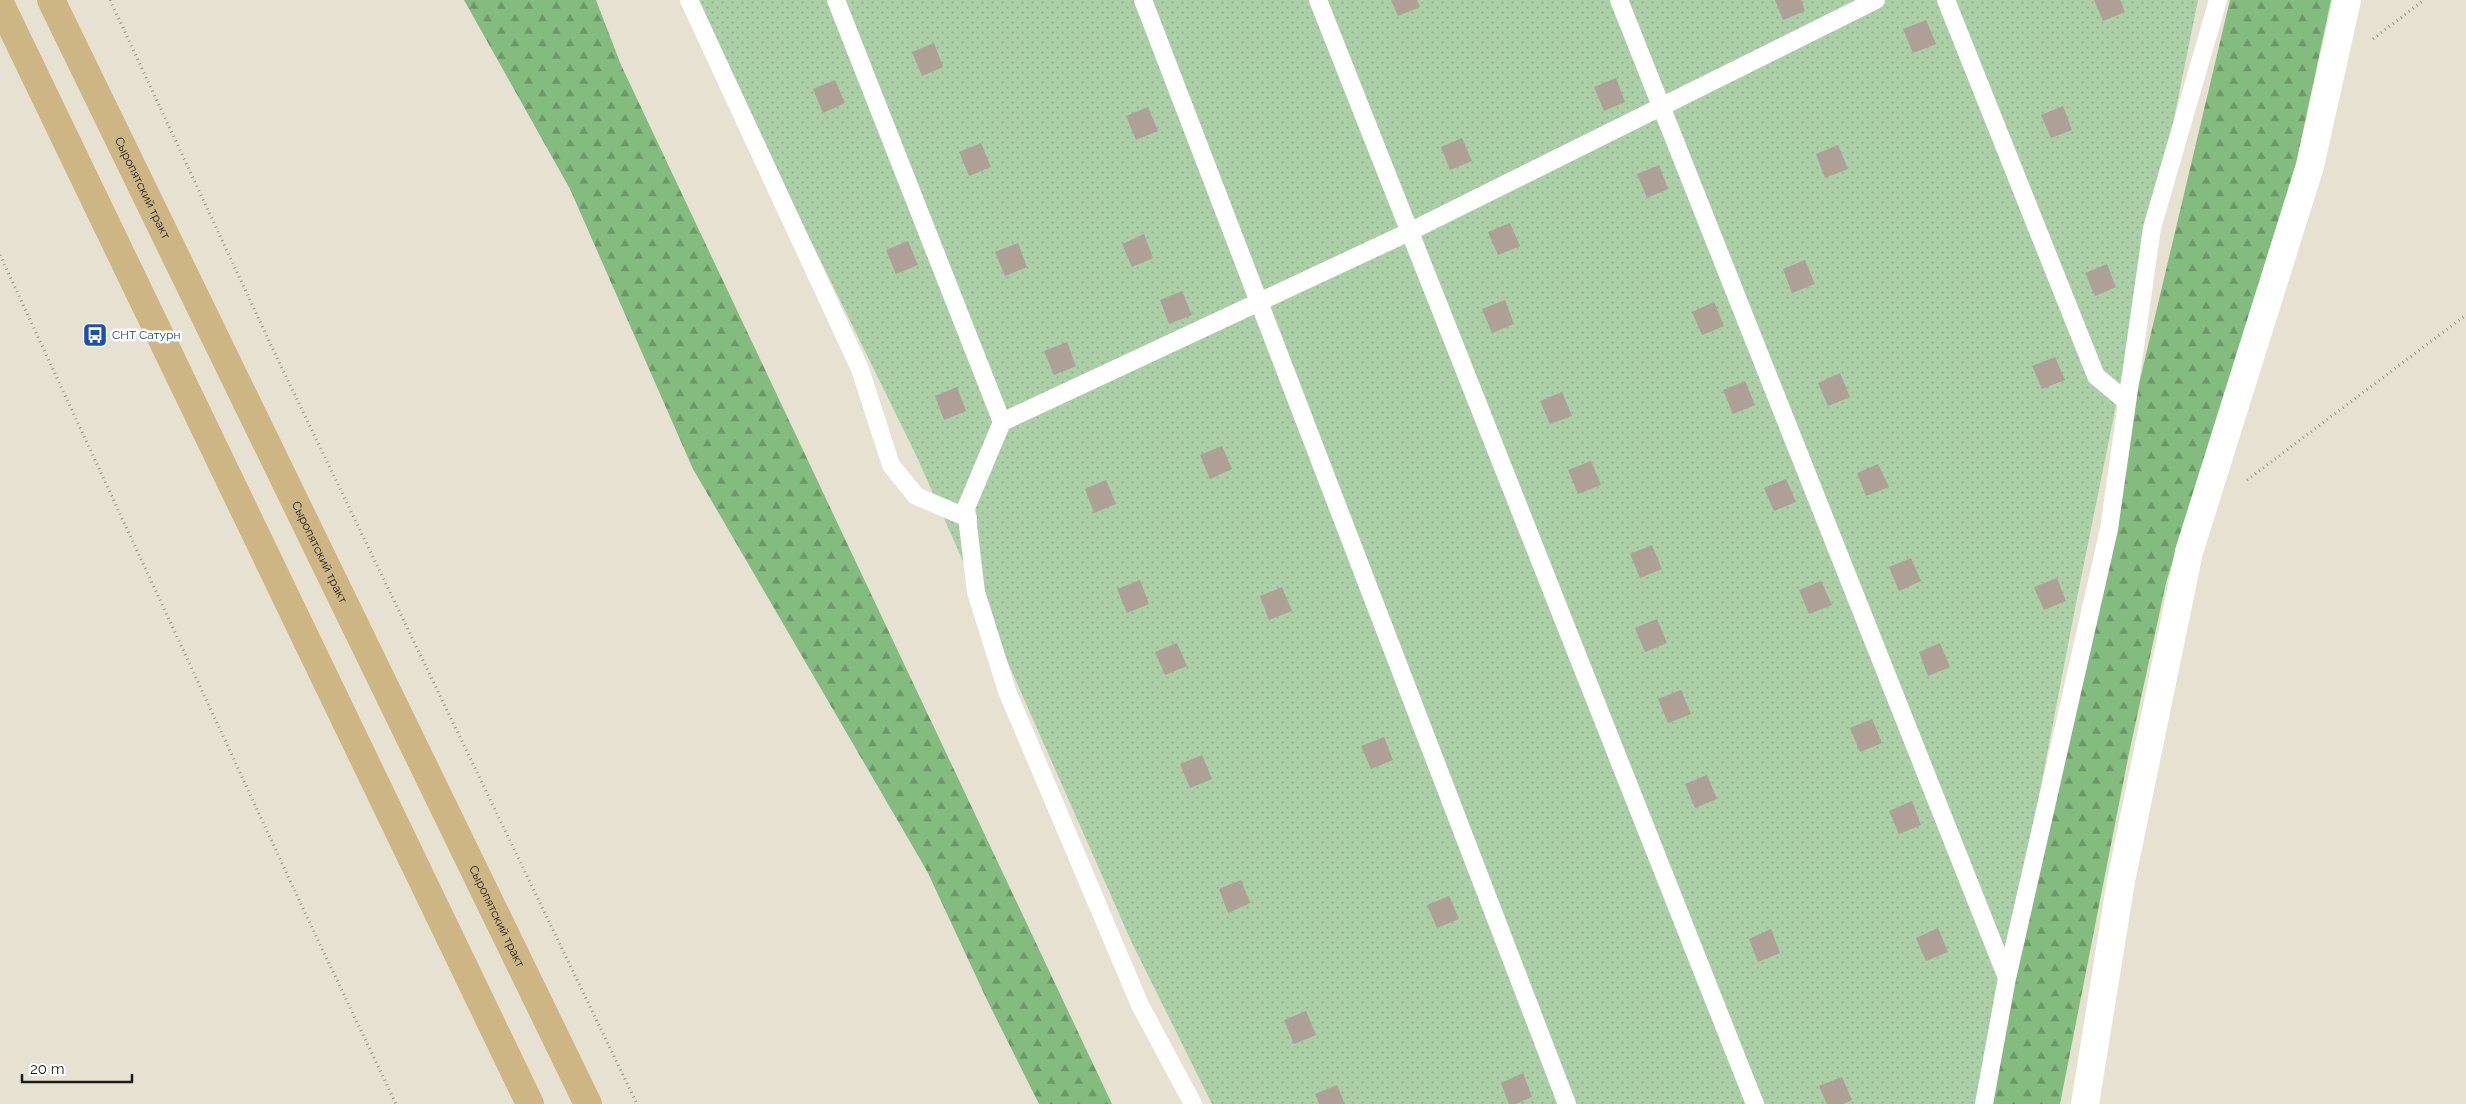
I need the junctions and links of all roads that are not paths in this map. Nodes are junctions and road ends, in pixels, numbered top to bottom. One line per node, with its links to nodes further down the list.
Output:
1 (51, 0): 20 (main road, Сыропятский тракт)
2 (689, 0): 17 (lane)
3 (836, 0): 16 (lane)
4 (1144, 0): 14 (lane)
5 (1318, 0): 13 (lane)
6 (1618, 0): 12 (lane)
7 (1876, 0): 12 (lane)
8 (1946, 0): 15 (lane)
9 (2218, 0): 15 (lane)
10 (2347, 0): 25 (street)
11 (0, 3): 19 (main road)
12 (1660, 105): 13 (lane); 18 (lane)
13 (1409, 232): 14 (lane); 23 (lane)
14 (1260, 300): 16 (lane); 22 (lane)
15 (2127, 402): 18 (lane)
16 (1002, 422): 17 (lane)
17 (968, 518): 21 (lane)
18 (2007, 978): 24 (lane)
19 (530, 1104)
20 (588, 1104)
21 (1193, 1104)
22 (1567, 1104)
23 (1756, 1104)
24 (1984, 1104)
25 (2085, 1104)

